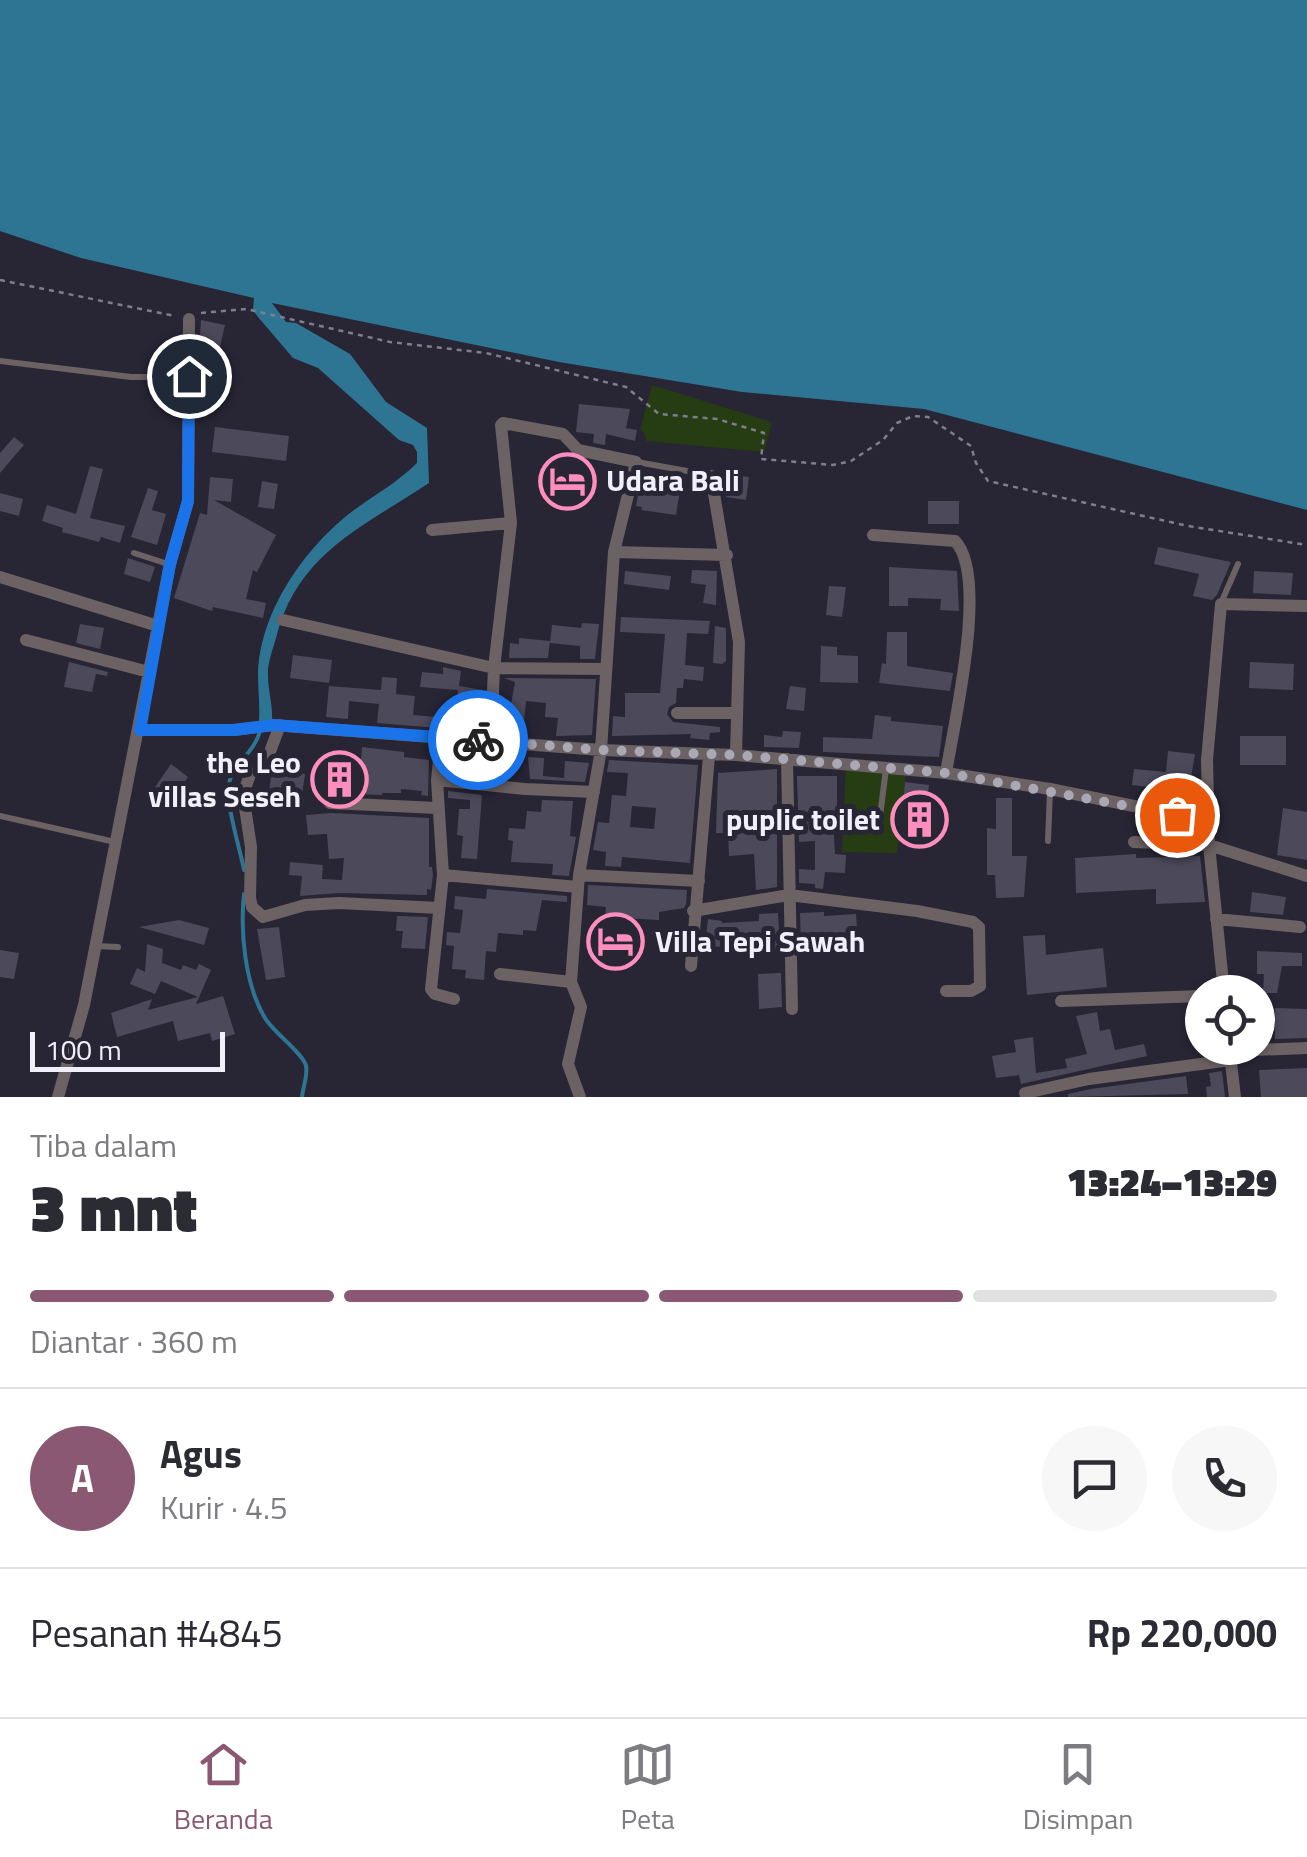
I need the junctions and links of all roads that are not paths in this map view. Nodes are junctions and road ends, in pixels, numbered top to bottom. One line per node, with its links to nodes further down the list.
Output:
1 (190, 319): 3 (street)
2 (0, 362): 3 (lane)
3 (189, 376): 12 (street)
4 (636, 462): 5 (lane); 6 (street); 9 (street)
5 (711, 476): 11 (street)
6 (511, 524): 7 (street); 20 (street)
7 (432, 530)
8 (873, 535): 34 (street)
9 (614, 552): 11 (street); 21 (street)
10 (134, 553): 12 (lane)
11 (726, 555): 24 (street)
12 (170, 564): 18 (street)
13 (1238, 564): 15 (lane)
14 (0, 577): 18 (street)
15 (1221, 604): 16 (street); 41 (street)
16 (1307, 606)
17 (283, 620): 20 (street)
18 (158, 626): 22 (street)
19 (26, 640): 22 (street)
20 (494, 668): 21 (street); 28 (street)
21 (606, 668): 29 (street)
22 (149, 672): 26 (street)
23 (676, 713): 24 (street)
24 (736, 714): 30 (street)
25 (276, 725): 26 (street); 27 (street); 52 (street)
26 (140, 730): 44 (street)
27 (441, 739): 28 (street); 35 (street)
28 (491, 740): 29 (street)
29 (601, 750): 31 (street); 37 (street)
30 (732, 755): 31 (street); 32 (street)
31 (708, 756): 50 (street)
32 (787, 759): 33 (street); 51 (street)
33 (886, 769): 34 (street); 42 (lane)
34 (946, 773): 36 (street)
35 (436, 780): 37 (street); 39 (street)
36 (1050, 789): 41 (street); 43 (lane)
37 (594, 792): 49 (street)
38 (330, 803): 39 (street)
39 (437, 808): 47 (street)
40 (0, 816): 44 (lane)
41 (1208, 821): 46 (street)
42 (878, 832)
43 (1048, 841)
44 (116, 842): 56 (street)
45 (1134, 842): 46 (street)
46 (1209, 845): 48 (street); 54 (street)
47 (443, 876): 49 (street); 52 (street)
48 (1307, 876)
49 (578, 881): 50 (street); 61 (street)
50 (699, 881): 53 (street)
51 (789, 895): 53 (street); 62 (street); 66 (street)
52 (440, 908): 64 (street)
53 (693, 911): 58 (street)
54 (1216, 918): 55 (street); 60 (street)
55 (1300, 927)
56 (94, 946): 57 (lane); 72 (street)
57 (118, 947)
58 (691, 966)
59 (500, 974): 61 (street)
60 (1222, 975)
61 (571, 982): 73 (street)
62 (946, 991)
63 (1185, 997): 65 (street)
64 (454, 999)
65 (1061, 1001)
66 (792, 1008)
67 (1307, 1048): 68 (street)
68 (1275, 1050)
69 (1185, 1061): 71 (street)
70 (1231, 1065): 74 (street)
71 (1025, 1092)
72 (58, 1097)
73 (580, 1097)
74 (1235, 1097)

